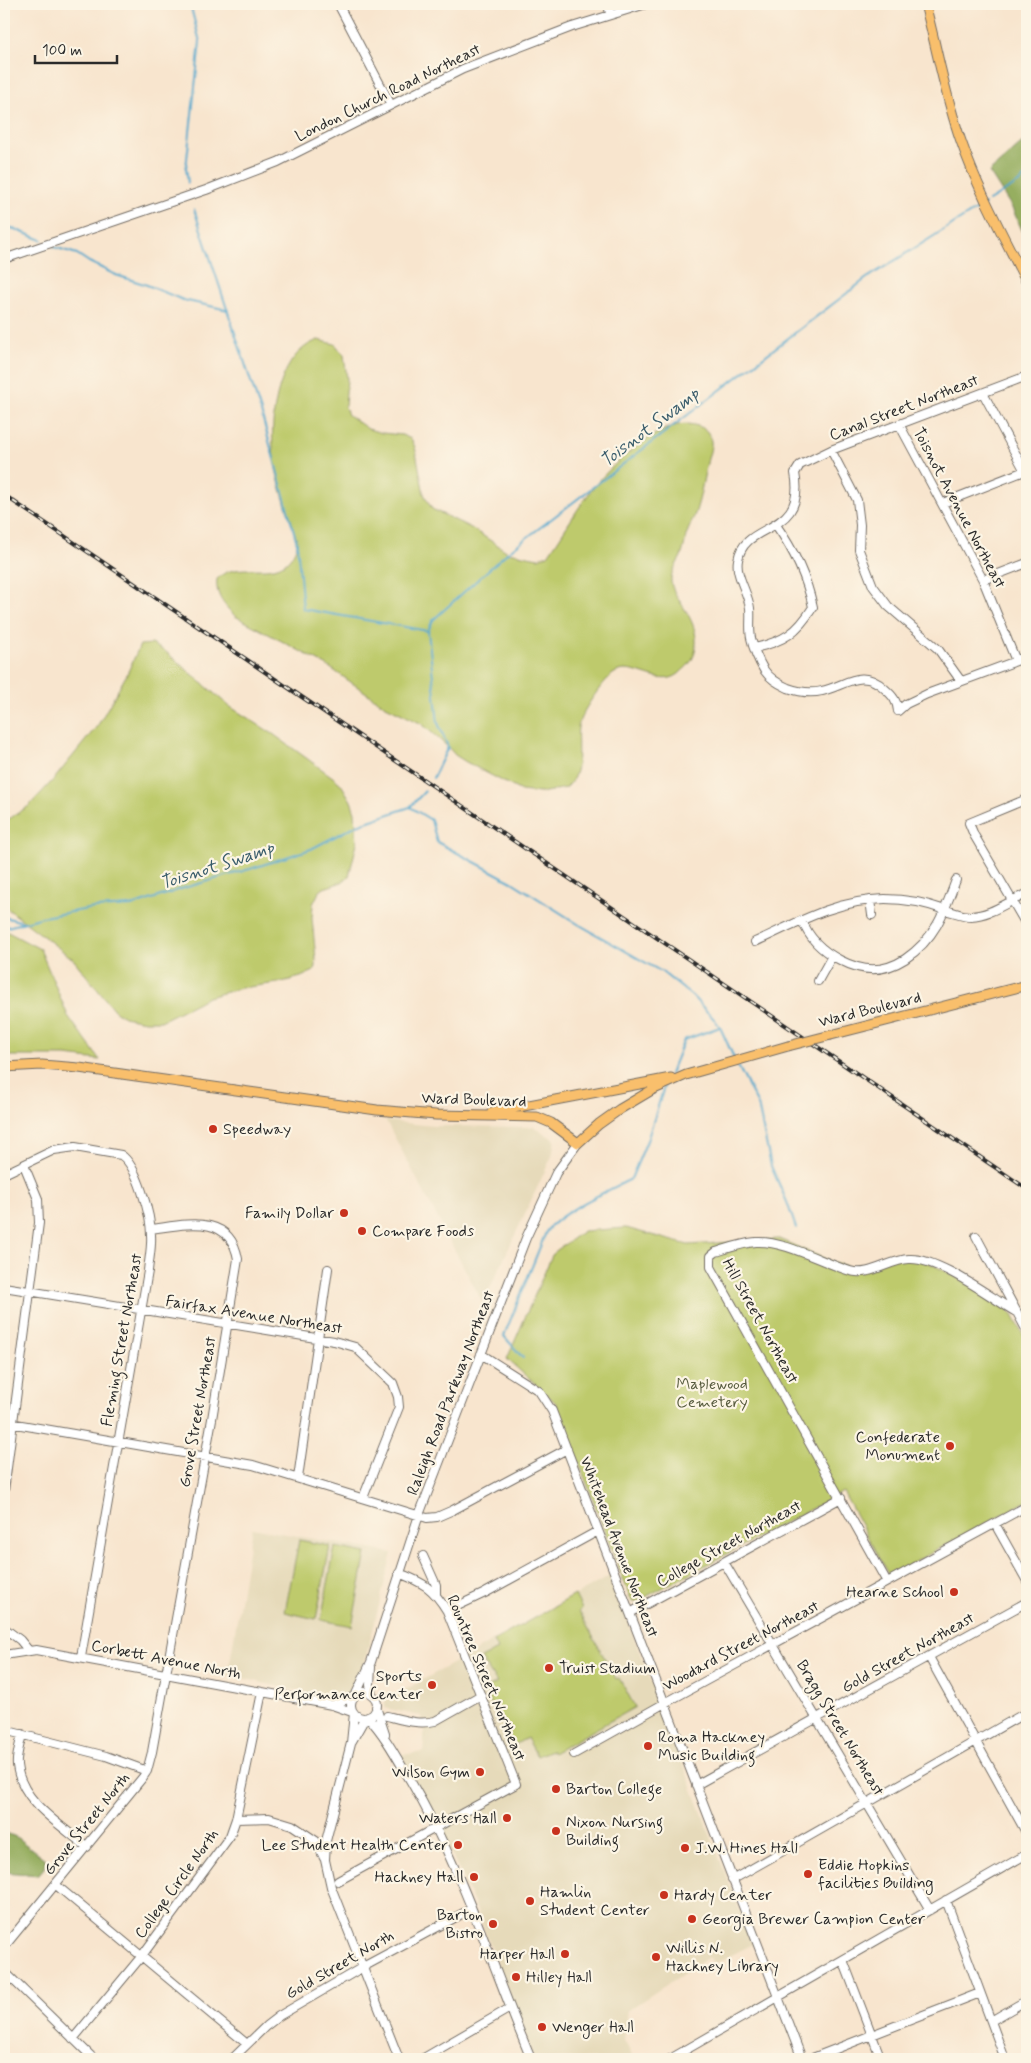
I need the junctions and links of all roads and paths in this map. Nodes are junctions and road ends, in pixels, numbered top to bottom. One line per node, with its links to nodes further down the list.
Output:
1 (338, 4): 6 (street)
2 (608, 4): 5 (street)
3 (646, 4): 5 (street, London Church Road Northeast)
4 (925, 4): 8 (main road)
5 (610, 14): 6 (street, London Church Road Northeast)
6 (392, 105): 7 (street, London Church Road Northeast)
7 (4, 258)
8 (1027, 283)
9 (1027, 376): 10 (street, Canal Street Northeast)
10 (983, 393): 11 (street, Canal Street Northeast); 13 (street)
11 (899, 424): 12 (street, Canal Street Northeast); 14 (street, Toisnot Avenue Northeast)
12 (830, 450): 15 (street, Canal Street Northeast); 21 (street)
13 (1026, 472): 14 (street)
14 (943, 503): 17 (street, Toisnot Avenue Northeast)
15 (776, 525): 18 (street); 18 (street)
16 (1027, 563): 17 (street)
17 (983, 580): 20 (street, Toisnot Avenue Northeast)
18 (755, 648): 21 (street)
19 (1027, 657): 20 (street)
20 (1016, 661): 21 (street)
21 (961, 681)
22 (1027, 800): 26 (street)
23 (956, 880): 27 (street)
24 (1027, 894): 26 (street)
25 (870, 900): 27 (street); 28 (street); 29 (street)
26 (1012, 900): 27 (street); 30 (street)
27 (946, 910): 32 (street)
28 (872, 915)
29 (802, 920): 31 (street); 32 (street)
30 (1027, 926)
31 (755, 942)
32 (832, 956): 33 (street)
33 (818, 981)
34 (1027, 985): 36 (main road, Ward Boulevard, bridge)
35 (4, 1066): 37 (main road, Ward Boulevard)
36 (686, 1075): 37 (main road); 38 (main road, Ward Boulevard)
37 (467, 1116): 38 (main road, Ward Boulevard)
38 (578, 1143): 51 (street, Raleigh Road Parkway Northeast)
39 (24, 1165): 40 (street, Fleming Street Northeast); 41 (street, Fleming Street Northeast); 45 (street)
40 (4, 1174)
41 (151, 1229): 46 (street, Fleming Street Northeast); 48 (street, Grove Street Northeast)
42 (976, 1236): 47 (street)
43 (328, 1269): 50 (street)
44 (4, 1287): 45 (street, Fairfax Avenue Northeast)
45 (31, 1292): 46 (street, Fairfax Avenue Northeast); 53 (street)
46 (141, 1310): 48 (street, Fairfax Avenue Northeast); 54 (street, Fleming Street Northeast)
47 (1016, 1312): 49 (street); 60 (street, Hill Street Northeast)
48 (228, 1325): 50 (street, Fairfax Avenue Northeast); 56 (street, Grove Street Northeast)
49 (1027, 1331)
50 (318, 1339): 57 (street); 59 (street, Fairfax Avenue Northeast)
51 (481, 1354): 55 (street, Whitehead Avenue Northeast); 62 (street, Raleigh Road Parkway Northeast)
52 (4, 1422): 53 (street)
53 (12, 1423): 54 (street); 58 (street)
54 (118, 1442): 56 (street); 78 (street, Fleming Street Northeast)
55 (567, 1449): 62 (street); 64 (street, Whitehead Avenue Northeast)
56 (205, 1456): 57 (street); 81 (street, Grove Street Northeast)
57 (298, 1478): 59 (street)
58 (4, 1491)
59 (363, 1498): 62 (street)
60 (841, 1498): 66 (street, College Street Northeast); 69 (street, Hill Street Northeast)
61 (1027, 1506): 63 (street, Woodard Street Northeast)
62 (418, 1515): 67 (street, Raleigh Road Parkway Northeast)
63 (995, 1524): 68 (street); 69 (street, Woodard Street Northeast)
64 (598, 1531): 72 (street); 73 (street, Whitehead Avenue Northeast)
65 (423, 1556): 70 (street)
66 (724, 1562): 73 (street, College Street Northeast); 75 (street, Bragg Street Northeast)
67 (399, 1573): 70 (street, Rountree Street Northeast); 80 (street, Raleigh Road Parkway Northeast)
68 (1027, 1581)
69 (887, 1582): 75 (street, Woodard Street Northeast)
70 (436, 1594): 72 (street, Rountree Street Northeast)
71 (1027, 1602): 79 (street, Gold Street Northeast)
72 (447, 1611): 84 (street, Rountree Street Northeast)
73 (630, 1613): 86 (street, Whitehead Avenue Northeast)
74 (4, 1628): 76 (street)
75 (774, 1644): 86 (street, Woodard Street Northeast); 93 (street, Bragg Street Northeast)
76 (29, 1651): 77 (street, Corbett Avenue North); 78 (street, Corbett Avenue North)
77 (4, 1655)
78 (81, 1657): 81 (street, Corbett Avenue North)
79 (929, 1657): 93 (street, Gold Street Northeast); 97 (street)
80 (371, 1662): 83 (street, Raleigh Road Parkway Northeast); 85 (street, Raleigh Road Parkway Northeast)
81 (167, 1674): 82 (street, Corbett Avenue North); 100 (street, Grove Street North)
82 (262, 1692): 87 (street, Corbett Avenue North); 103 (street, College Circle North)
83 (372, 1695): 85 (street); 88 (street)
84 (480, 1695): 91 (street); 104 (street, Rountree Street Northeast)
85 (355, 1696): 87 (street); 89 (street)
86 (665, 1703): 99 (street, Woodard Street Northeast); 101 (street, Whitehead Avenue Northeast)
87 (332, 1705): 89 (street, Corbett Avenue North)
88 (376, 1707): 92 (street); 96 (street)
89 (353, 1712): 92 (street); 98 (street)
90 (1027, 1712): 97 (street)
91 (387, 1716)
92 (366, 1717): 96 (street); 98 (street)
93 (818, 1718): 101 (street, Gold Street Northeast); 102 (street, Bragg Street Northeast)
94 (4, 1730): 95 (street)
95 (22, 1734): 100 (street); 108 (street)
96 (387, 1741): 104 (street)
97 (976, 1741): 102 (street); 106 (street)
98 (350, 1743): 105 (street)
99 (574, 1754)
100 (147, 1771): 108 (street, Grove Street North)
101 (696, 1785): 112 (street, Whitehead Avenue Northeast)
102 (868, 1803): 112 (street); 116 (street, Bragg Street Northeast)
103 (236, 1819): 107 (street); 118 (street, College Circle North)
104 (436, 1828): 111 (street); 115 (street)
105 (329, 1831): 107 (street); 110 (street)
106 (1027, 1834)
107 (316, 1841): 110 (street)
108 (87, 1847): 113 (street, Grove Street North)
109 (1027, 1854): 114 (street)
110 (325, 1860): 120 (street)
111 (338, 1880)
112 (732, 1880): 123 (street, Whitehead Avenue Northeast)
113 (56, 1885): 117 (street, Grove Street North); 118 (street)
114 (946, 1900): 116 (street); 122 (street)
115 (471, 1909): 120 (street, Gold Street North); 125 (street)
116 (930, 1910): 119 (street)
117 (4, 1947)
118 (141, 1957): 128 (street, College Circle North); 129 (street)
119 (843, 1960): 123 (street); 127 (street)
120 (363, 1967): 129 (street, Gold Street North); 132 (street)
121 (4, 1970): 128 (street)
122 (980, 1993): 126 (street); 127 (street)
123 (778, 1997): 135 (street); 136 (street, Whitehead Avenue Northeast)
124 (1027, 2000): 126 (street)
125 (510, 2008): 133 (street); 134 (street)
126 (991, 2021): 139 (street)
127 (872, 2035): 137 (street); 138 (street)
128 (73, 2039): 130 (street)
129 (247, 2044): 131 (street, Gold Street North)
130 (94, 2059)
131 (232, 2059)
132 (399, 2059)
133 (422, 2059)
134 (531, 2059)
135 (670, 2059)
136 (802, 2059)
137 (810, 2059)
138 (881, 2059)
139 (1005, 2059)

